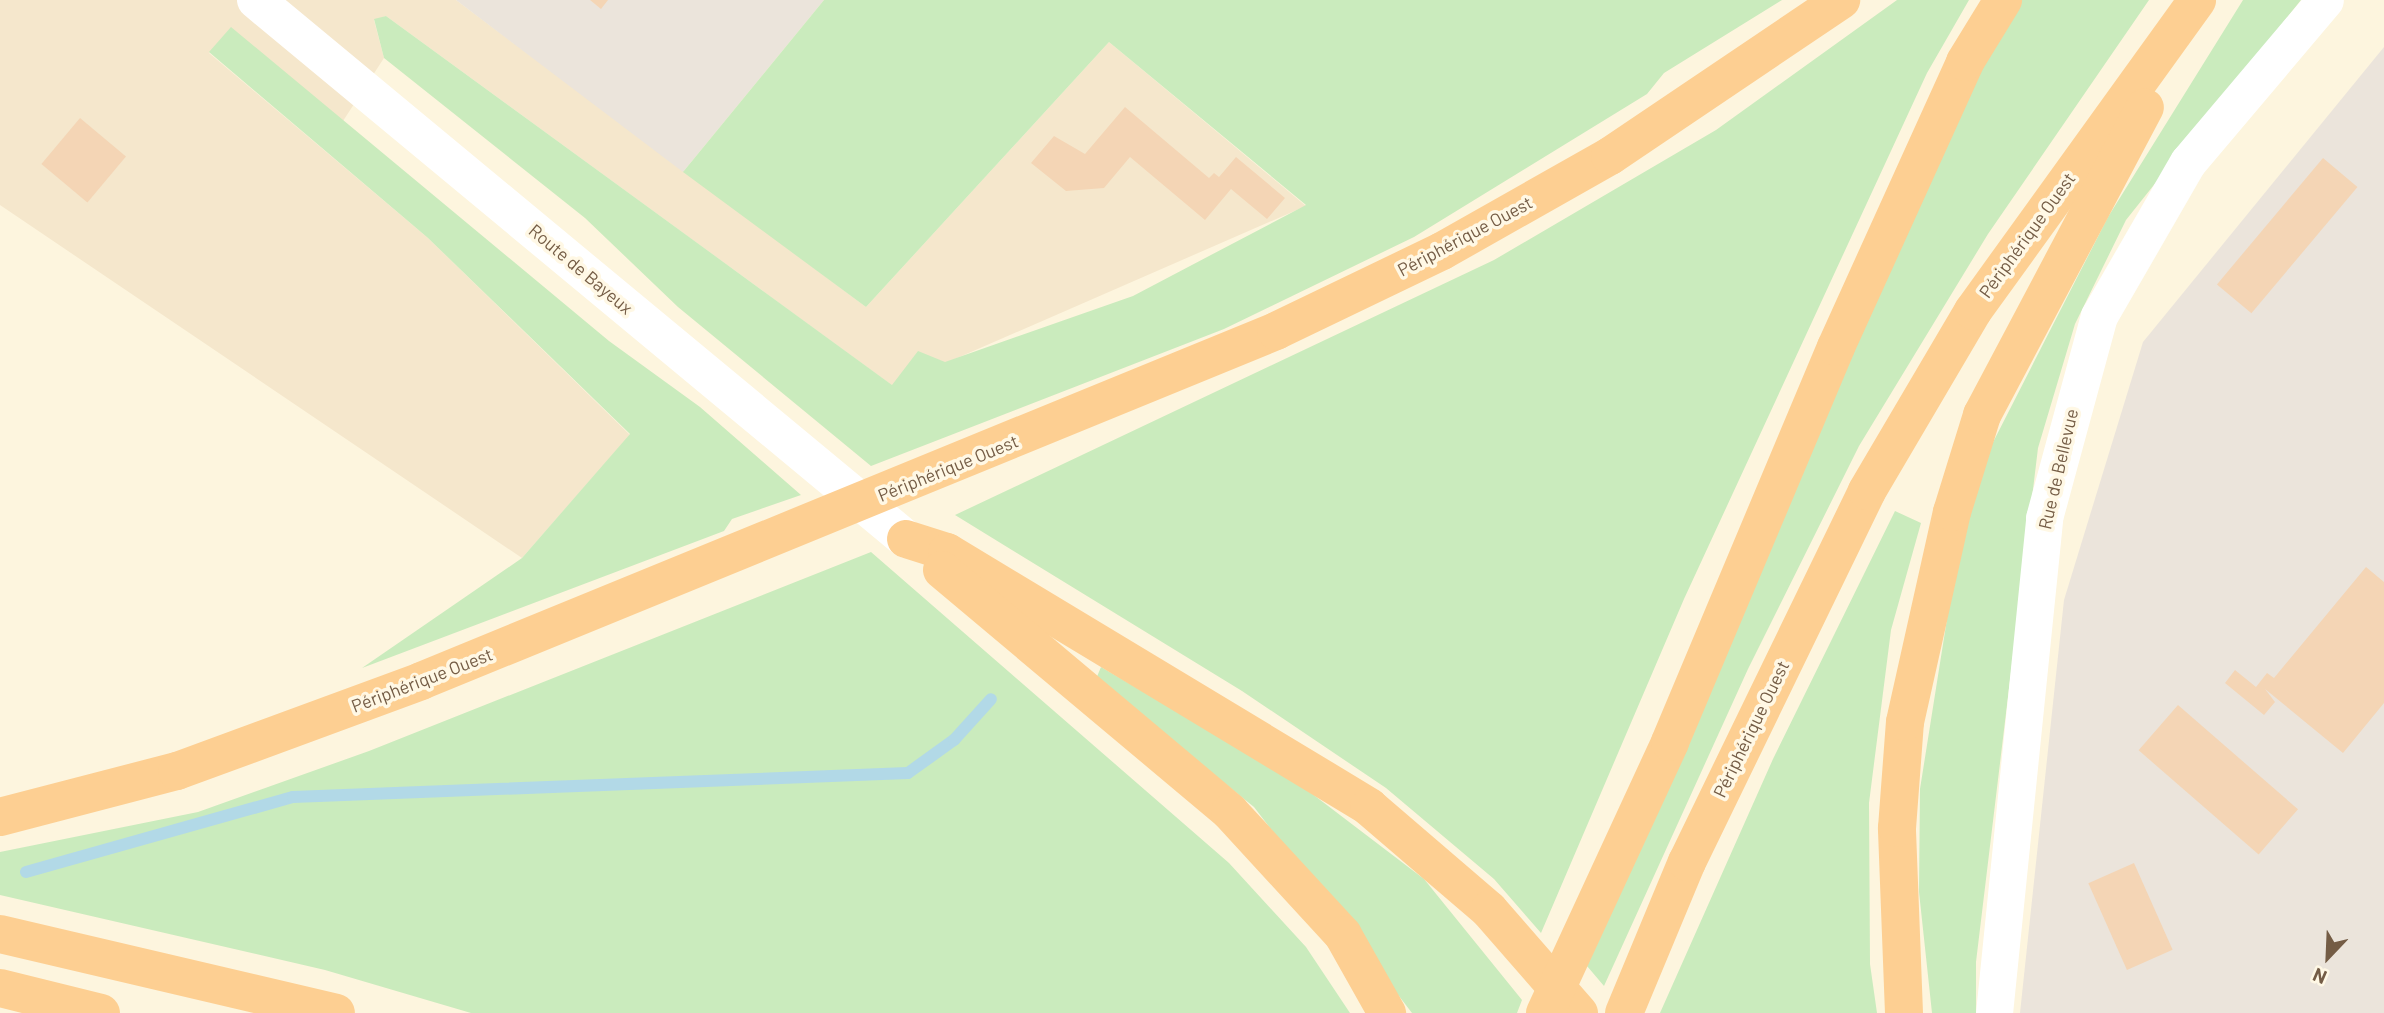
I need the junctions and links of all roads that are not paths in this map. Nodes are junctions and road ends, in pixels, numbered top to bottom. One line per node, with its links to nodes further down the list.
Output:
1 (256, 0): 7 (main road, Route de Bayeux)
2 (1841, 0): 8 (highway, Périphérique Ouest)
3 (2003, 0): 14 (highway)
4 (2197, 0): 16 (highway, Périphérique Ouest)
5 (2204, 0): 17 (highway)
6 (2325, 0): 18 (street, Rue de Bellevue)
7 (905, 539): 13 (highway); 15 (highway)
8 (0, 817)
9 (0, 934): 12 (highway)
10 (0, 988): 11 (highway)
11 (102, 1013)
12 (336, 1013)
13 (1387, 1013)
14 (1545, 1013)
15 (1580, 1013)
16 (1625, 1013)
17 (1904, 1013)
18 (1994, 1013)

